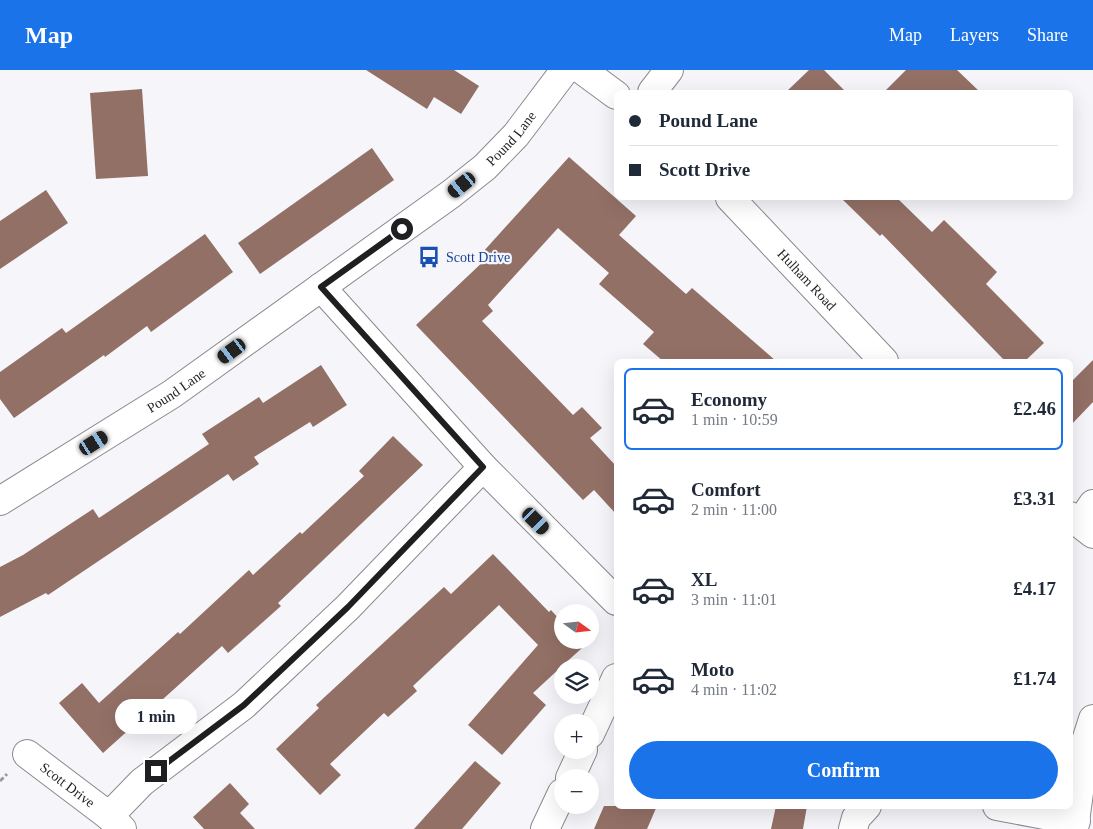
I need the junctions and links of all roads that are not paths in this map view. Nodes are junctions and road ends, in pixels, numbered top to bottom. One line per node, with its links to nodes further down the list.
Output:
1 (565, 70): 7 (street, Pound Lane)
2 (582, 70): 5 (street)
3 (669, 70): 4 (street)
4 (654, 90)
5 (614, 94)
6 (732, 200): 8 (street, Hulham Road)
7 (321, 287): 9 (street); 10 (street, Pound Lane)
8 (882, 359)
9 (483, 467): 11 (street); 19 (street, Scott Drive)
10 (0, 502)
11 (614, 599)
12 (614, 682): 13 (street)
13 (599, 715)
14 (1093, 719): 20 (street)
15 (27, 754): 19 (street, Scott Drive)
16 (864, 809): 22 (street)
17 (1009, 809): 20 (street)
18 (554, 810): 21 (street)
19 (116, 823)
20 (1075, 825)
21 (545, 829)
22 (853, 829)

